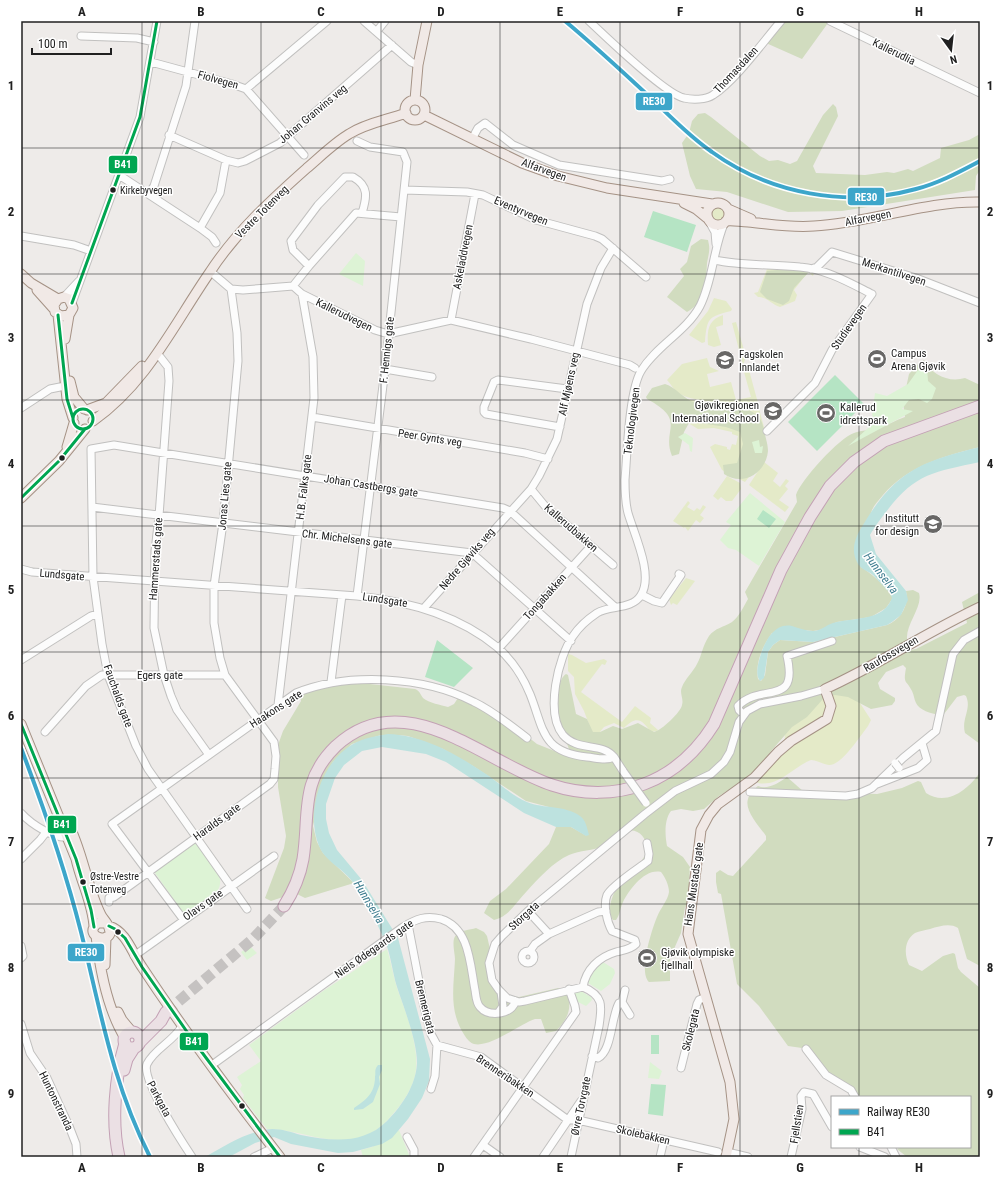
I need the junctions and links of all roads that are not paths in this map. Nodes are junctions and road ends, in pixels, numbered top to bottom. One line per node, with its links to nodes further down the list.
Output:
1 (157, 21): 12 (street)
2 (195, 21): 16 (street)
3 (327, 21): 17 (street)
4 (364, 21): 10 (street)
5 (385, 21): 10 (street)
6 (427, 21): 15 (main road)
7 (589, 21): 8 (street, Thomasdalen)
8 (781, 21)
9 (830, 21): 18 (street, Kallerudlia)
10 (377, 31): 13 (street)
11 (81, 36): 12 (street)
12 (154, 42): 14 (street)
13 (392, 45): 15 (street); 23 (street, Johan Granvins veg)
14 (150, 62): 16 (street, Fiolvegen); 28 (street)
15 (418, 65): 19 (main road)
16 (188, 72): 17 (street, Fiolvegen); 22 (street)
17 (246, 89): 23 (street, Fiolvegen)
18 (980, 93)
19 (415, 100): 20 (main road); 21 (main road)
20 (406, 113): 21 (main road); 51 (main road, Vestre Totenveg)
21 (424, 115): 24 (main road, Alfarvegen)
22 (169, 135): 27 (street); 31 (street)
23 (288, 136): 26 (street, Fiolvegen); 27 (street, Johan Granvins veg)
24 (472, 139): 29 (street); 33 (main road, Alfarvegen)
25 (357, 141): 30 (street, F. Hennigs gate)
26 (304, 155)
27 (226, 160): 42 (street)
28 (119, 176): 31 (street); 47 (street)
29 (670, 178)
30 (404, 190): 32 (street, Eventyrvegen); 38 (street, F. Hennigs gate)
31 (149, 194): 42 (street)
32 (475, 194): 46 (street, Eventyrvegen); 64 (street, Askeladdvegen)
33 (672, 199): 35 (main road, Alfarvegen); 39 (main road, Alfarvegen)
34 (980, 202): 40 (main road, Alfarvegen)
35 (712, 204): 36 (main road); 39 (main road)
36 (728, 209): 40 (main road, Alfarvegen); 41 (main road)
37 (359, 213): 38 (street); 49 (street); 49 (street)
38 (401, 217): 65 (street, F. Hennigs gate)
39 (708, 220): 41 (main road); 45 (street, Teknologivegen)
40 (755, 222): 41 (main road, Alfarvegen)
41 (725, 223): 45 (street, Teknologivegen)
42 (200, 228): 44 (street)
43 (21, 236): 47 (street)
44 (216, 243)
45 (717, 246): 48 (street, Teknologivegen)
46 (613, 248): 53 (street, Eventyrvegen); 66 (street, Alf Mjøens veg)
47 (91, 251): 54 (street)
48 (714, 260): 50 (street, Studievegen); 109 (street, Teknologivegen)
49 (309, 266): 56 (street)
50 (811, 269): 61 (street, Merkantilvegen); 82 (street, Studievegen)
51 (210, 271): 57 (street); 67 (main road, Vestre Totenveg)
52 (21, 274): 55 (main road)
53 (646, 278)
54 (80, 279): 59 (street); 60 (street)
55 (31, 283): 59 (main road); 62 (main road)
56 (293, 286): 57 (street); 58 (street, Kallerudvegen)
57 (231, 289): 87 (street, Jonas Lies gate)
58 (302, 294): 65 (street, Kallerudvegen); 76 (street, H.B. Falks gate)
59 (61, 298): 60 (main road); 62 (main road)
60 (72, 302): 63 (main road)
61 (980, 303)
62 (56, 312): 63 (main road); 71 (main road)
63 (69, 315): 75 (main road)
64 (451, 320): 65 (street); 66 (street)
65 (388, 334): 69 (street, F. Hennigs gate)
66 (576, 351): 68 (street); 72 (street, Alf Mjøens veg)
67 (157, 353): 75 (main road, Vestre Totenveg); 78 (main road, Vestre Totenveg); 85 (street, Hammerstads gate)
68 (635, 368)
69 (385, 369): 70 (street); 81 (street, F. Hennigs gate)
70 (432, 377)
71 (65, 386): 74 (street); 77 (main road)
72 (567, 389): 79 (street, Alf Mjøens veg); 79 (street)
73 (980, 406): 151 (highway)
74 (21, 408)
75 (86, 410): 77 (main road); 78 (main road)
76 (312, 417): 81 (street, Peer Gynts veg); 88 (street, H.B. Falks gate)
77 (74, 420): 80 (main road); 84 (main road)
78 (93, 420): 80 (main road)
79 (560, 427): 86 (street, Alf Mjøens veg)
80 (85, 429): 84 (main road)
81 (377, 429): 86 (street, Peer Gynts veg); 89 (street, F. Hennigs gate)
82 (768, 431)
83 (91, 449): 85 (street, Johan Castbergs gate); 92 (street, Fauchalds gate)
84 (66, 452): 91 (main road)
85 (163, 453): 87 (street, Johan Castbergs gate); 94 (street, Hammerstads gate)
86 (548, 459): 90 (street, Alf Mjøens veg)
87 (228, 464): 88 (street, Johan Castbergs gate); 95 (street, Jonas Lies gate)
88 (305, 476): 89 (street, Johan Castbergs gate); 96 (street, H.B. Falks gate)
89 (369, 486): 93 (street, Johan Castbergs gate); 97 (street, F. Hennigs gate)
90 (531, 489): 93 (street, Alf Mjøens veg); 98 (street, Kallerudbakken)
91 (21, 498)
92 (92, 507): 94 (street, Chr. Michelsens gate); 104 (street, Fauchalds gate)
93 (510, 511): 99 (street, Nedre Gjøviks veg); 101 (street, Johan Castbergs gate)
94 (159, 516): 95 (street, Chr. Michelsens gate); 105 (street, Hammerstads gate)
95 (223, 523): 96 (street, Chr. Michelsens gate); 106 (street, Jonas Lies gate)
96 (298, 533): 97 (street, Chr. Michelsens gate); 107 (street, H.B. Falks gate)
97 (363, 541): 99 (street, Chr. Michelsens gate); 110 (street, F. Hennigs gate)
98 (591, 546): 100 (street, Kallerudbakken); 101 (street, Tongabakken)
99 (472, 553): 113 (street, Nedre Gjøviks veg); 114 (street)
100 (613, 565)
101 (572, 568): 111 (street, Johan Castbergs gate); 114 (street, Tongabakken)
102 (21, 569): 104 (street, Lundsgate)
103 (679, 574): 109 (street)
104 (93, 577): 105 (street, Lundsgate); 115 (street, Fauchalds gate)
105 (154, 582): 106 (street, Lundsgate); 122 (street, Hammerstads gate)
106 (214, 586): 107 (street, Lundsgate); 123 (street, Jonas Lies gate)
107 (292, 592): 108 (street, Lundsgate); 126 (street, H.B. Falks gate)
108 (342, 595): 110 (street, Lundsgate); 124 (street)
109 (642, 595): 111 (street)
110 (356, 596): 113 (street, Lundsgate)
111 (615, 607): 117 (street)
112 (980, 607): 125 (main road, Raufossvegen)
113 (424, 608): 119 (street, Lundsgate)
114 (534, 610): 117 (street); 119 (street, Tongabakken)
115 (97, 614): 120 (street); 121 (street, Fauchalds gate)
116 (980, 632): 132 (street)
117 (570, 641): 134 (street)
118 (832, 641): 127 (street)
119 (498, 648): 134 (street, Lundsgate)
120 (21, 660)
121 (108, 675): 122 (street, Egers gate); 130 (street, Egers gate); 139 (street, Fauchalds gate)
122 (164, 675): 123 (street, Egers gate); 133 (street, Hammerstads gate)
123 (226, 675): 128 (street, Jonas Lies gate)
124 (331, 682): 126 (street, Haakons gate); 131 (street, Haakons gate)
125 (825, 689): 127 (street, Raufossvegen); 138 (main road, Hans Mustads gate)
126 (278, 705): 128 (street, Haakons gate)
127 (744, 715): 140 (street, Storgata)
128 (258, 720): 133 (street, Haakons gate); 144 (street, Haralds gate)
129 (21, 724): 143 (main road)
130 (45, 732)
131 (527, 738)
132 (922, 743): 136 (street); 137 (street)
133 (209, 755): 139 (street, Haakons gate)
134 (614, 757): 140 (street, bridge)
135 (897, 765): 136 (street)
136 (904, 774): 137 (street)
137 (876, 784): 138 (street)
138 (748, 788): 169 (main road, Hans Mustads gate)
139 (161, 789): 144 (street, Fauchalds gate); 148 (street, Haakons gate)
140 (650, 810): 153 (street, Storgata)
141 (21, 813): 142 (street)
142 (47, 831): 143 (street); 147 (street)
143 (70, 834): 157 (main road); 158 (main road)
144 (196, 837): 148 (street, Haralds gate); 149 (street, Fauchalds gate)
145 (647, 843): 154 (street)
146 (274, 856): 149 (street, Olavs gate)
147 (21, 859)
148 (147, 872): 150 (street, Haralds gate); 155 (street)
149 (231, 886): 152 (street, Fauchalds gate); 155 (street, Olavs gate)
150 (109, 902)
151 (284, 906)
152 (247, 910)
153 (528, 911): 159 (street); 168 (street, Storgata)
154 (606, 911): 159 (street); 165 (street)
155 (183, 919): 163 (street, Olavs gate)
156 (408, 924): 172 (street, Niels Ødegaards gate); 177 (street, Brennerigata); 180 (street, Niels Ødegaards gate)
157 (107, 925): 158 (main road); 160 (main road); 163 (main road)
158 (94, 927): 160 (main road)
159 (549, 934): 162 (street)
160 (103, 937): 163 (main road); 176 (main road)
161 (21, 946): 164 (street)
162 (530, 952)
163 (134, 956): 174 (main road)
164 (21, 958)
165 (583, 986): 166 (street); 179 (street, Øvre Torvgate)
166 (569, 989): 170 (street); 182 (street)
167 (625, 990): 171 (street)
168 (501, 992): 170 (street, Storgata); 172 (street)
169 (706, 997): 181 (street, Skolegata); 195 (main road, Hans Mustads gate)
170 (516, 1001): 172 (street)
171 (622, 1002): 173 (street); 179 (street)
172 (498, 1013)
173 (630, 1015)
174 (180, 1022): 180 (main road); 198 (street, Parkgata)
175 (21, 1024): 196 (street, Huntonstranda)
176 (132, 1039): 197 (highway)
177 (437, 1045): 182 (street, Brenneribakken); 183 (street, Brennerigata)
178 (806, 1049): 184 (street)
179 (592, 1056): 185 (street, Øvre Torvgate)
180 (212, 1065): 192 (main road)
181 (681, 1068)
182 (522, 1088): 186 (street, Brenneribakken); 191 (street)
183 (431, 1089)
184 (854, 1096)
185 (583, 1097): 186 (street); 187 (street, Øvre Torvgate)
186 (568, 1120): 187 (street, Skolebakken); 204 (street)
187 (578, 1120): 190 (street, Skolebakken); 205 (street, Øvre Torvgate)
188 (831, 1125): 208 (street, Fjellstien)
189 (407, 1137): 201 (street)
190 (664, 1140): 195 (street, Skolebakken); 206 (street)
191 (483, 1145): 202 (street); 203 (street)
192 (272, 1146): 199 (street); 200 (main road)
193 (862, 1148): 209 (street)
194 (892, 1148): 210 (street)
195 (723, 1154): 207 (street, Skolebakken)
196 (77, 1157)
197 (119, 1157)
198 (192, 1157)
199 (254, 1157)
200 (280, 1157)
201 (414, 1157)
202 (474, 1157)
203 (500, 1157)
204 (543, 1157)
205 (571, 1157)
206 (660, 1157)
207 (748, 1157)
208 (791, 1157)
209 (885, 1157)
210 (896, 1157)

